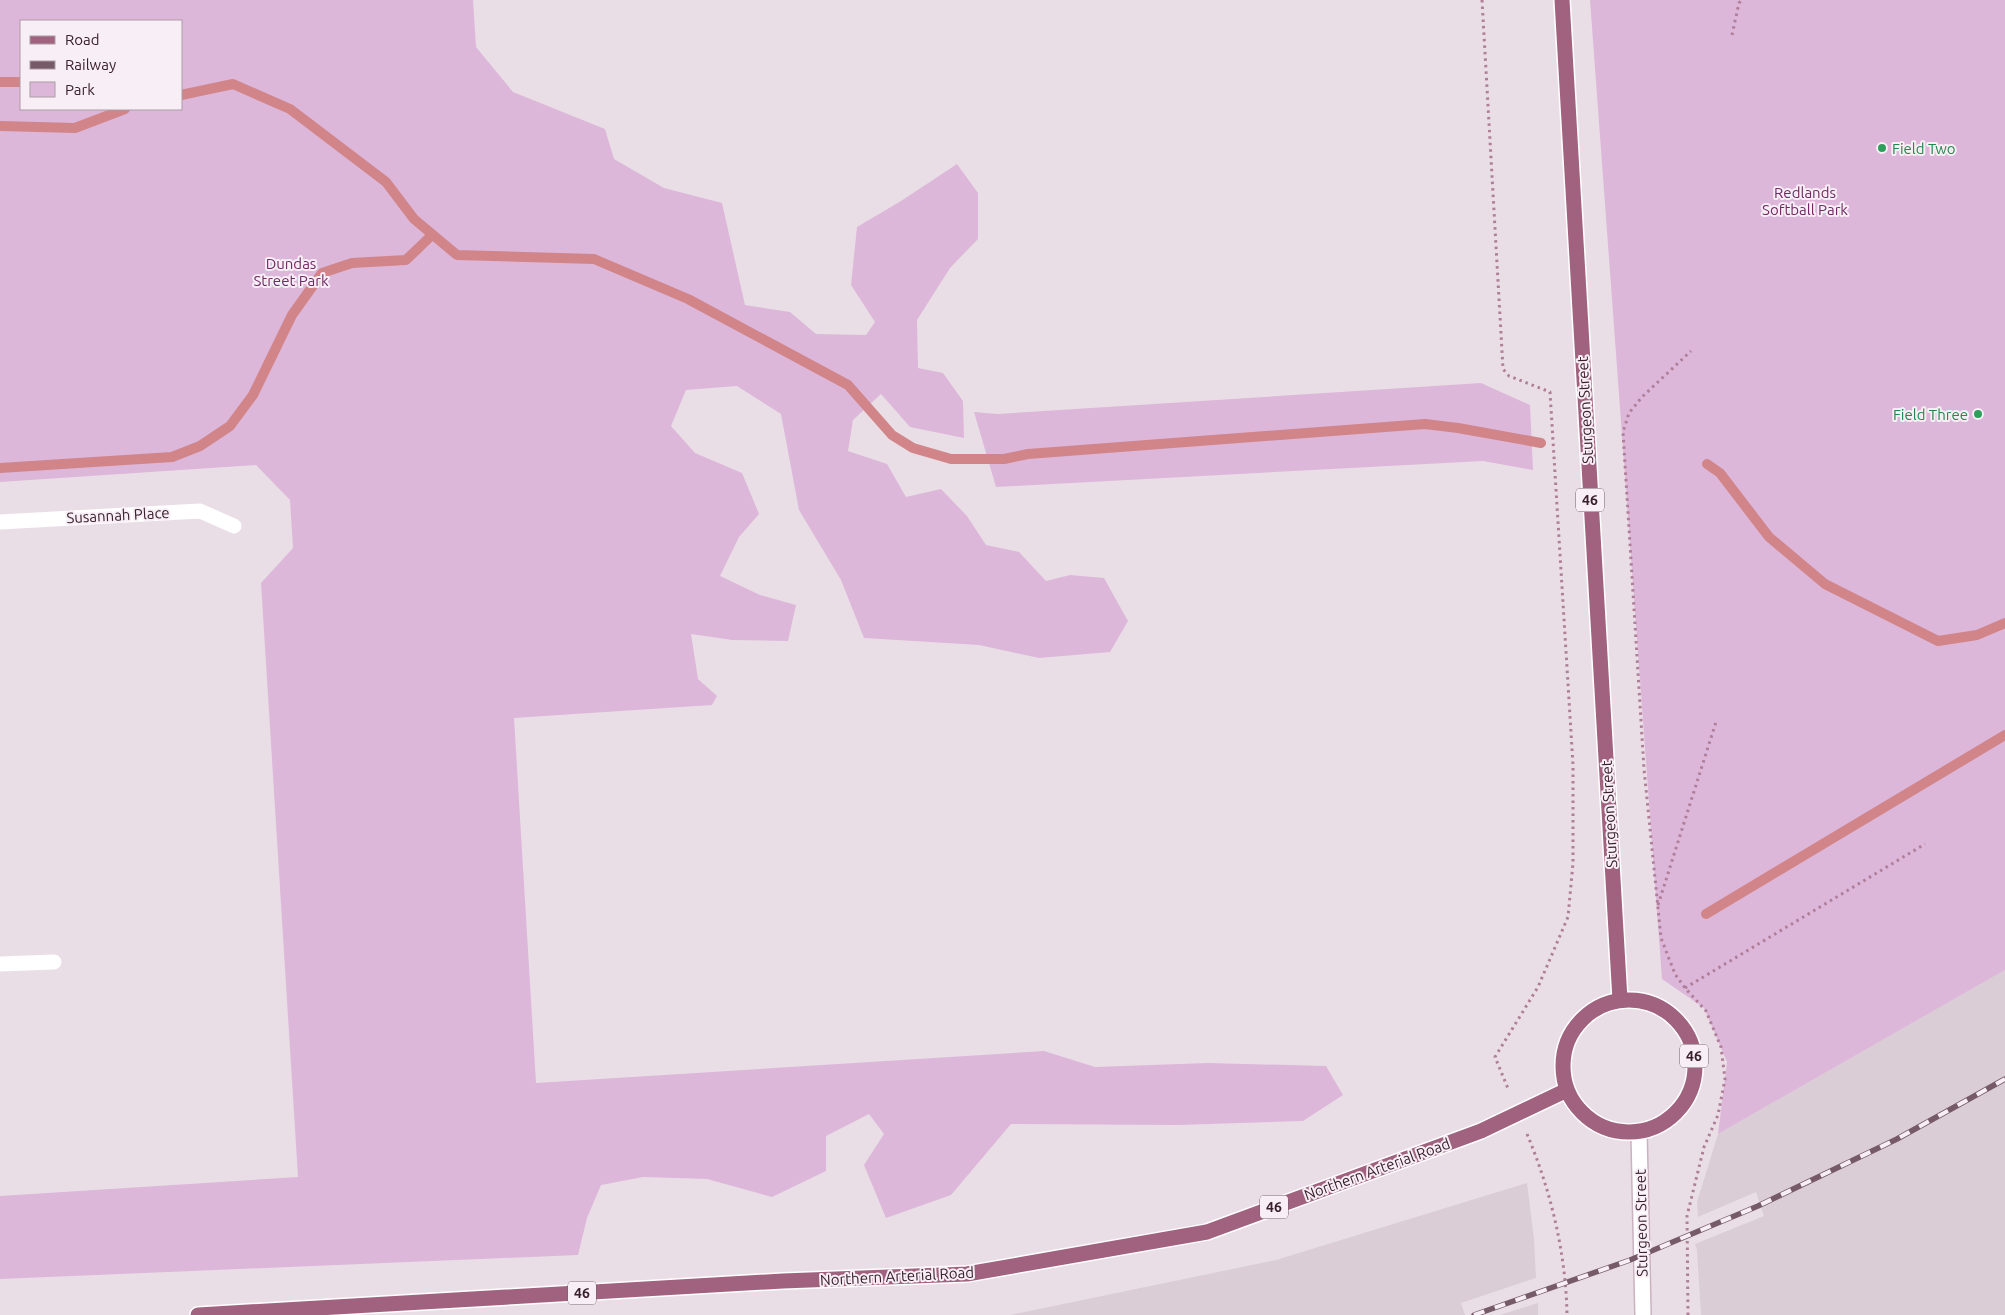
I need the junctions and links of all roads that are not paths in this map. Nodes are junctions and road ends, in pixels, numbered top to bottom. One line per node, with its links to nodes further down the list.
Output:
1 (1562, 0): 6 (main road, Sturgeon Street / 46)
2 (0, 522): 3 (street, Susannah Place)
3 (234, 526)
4 (54, 962): 5 (street)
5 (0, 964)
6 (1620, 1000): 7 (main road, 46); 8 (main road, 46)
7 (1567, 1090): 8 (main road, 46); 9 (main road, Northern Arterial Road / 46)
8 (1639, 1132): 10 (street, Sturgeon Street)
9 (198, 1315)
10 (1643, 1315)

